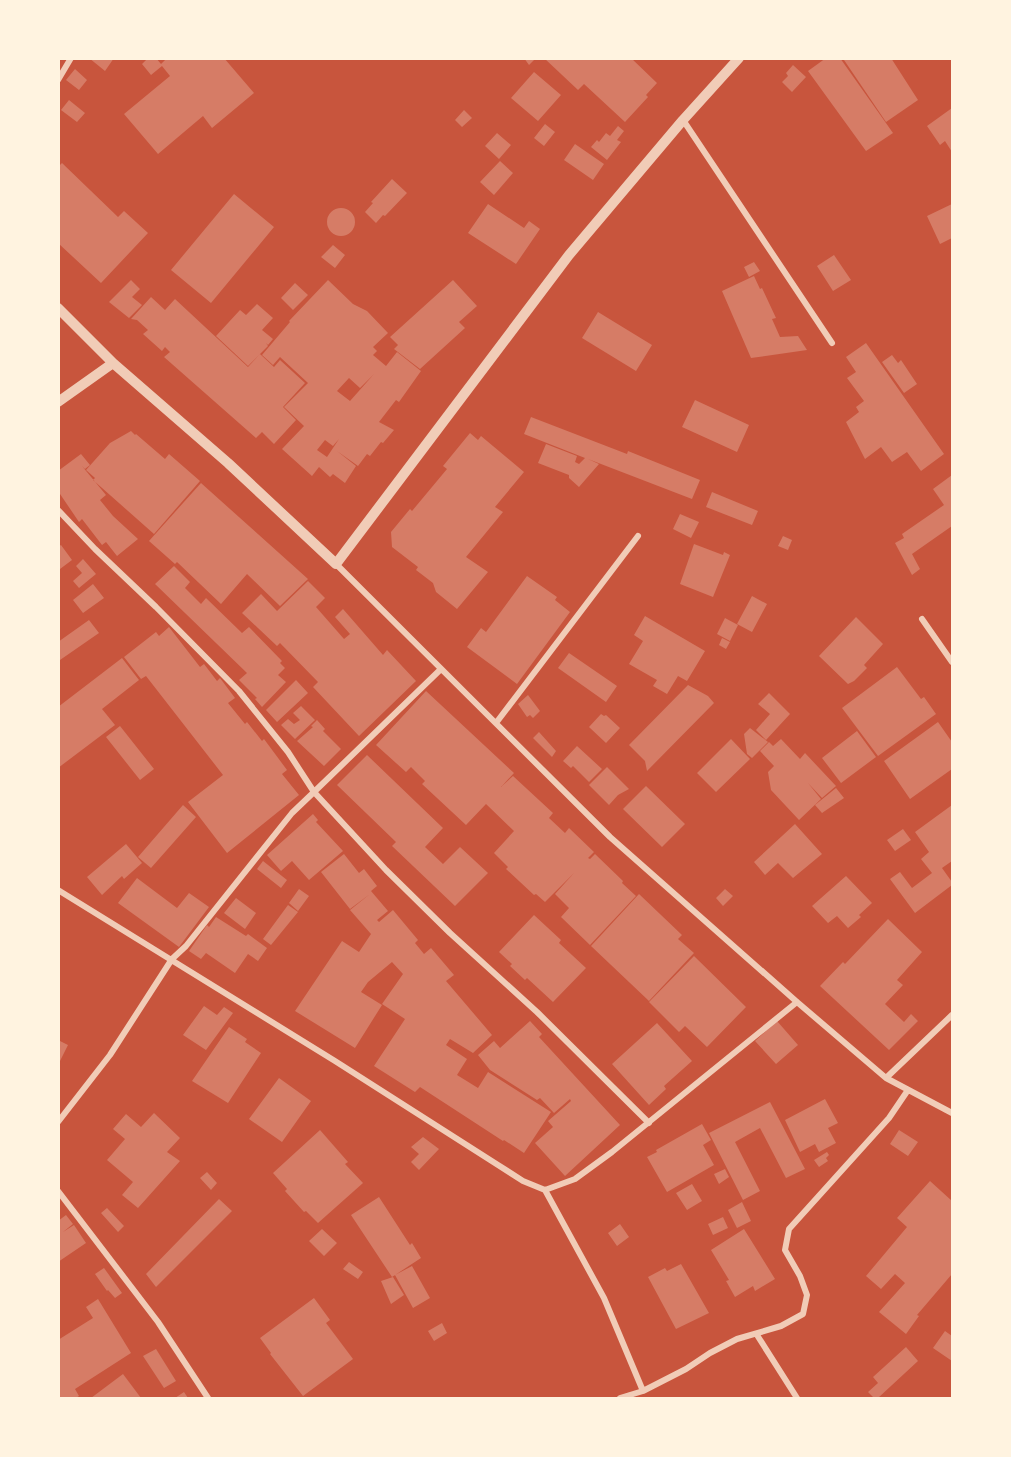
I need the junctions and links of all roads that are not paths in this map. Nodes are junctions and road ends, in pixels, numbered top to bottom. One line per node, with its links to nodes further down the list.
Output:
1 (71, 58): 3 (street)
2 (739, 58): 4 (street)
3 (58, 80)
4 (683, 120): 6 (street); 11 (street)
5 (58, 308): 7 (street)
6 (832, 343)
7 (112, 363): 8 (street); 11 (street)
8 (58, 402)
9 (58, 510): 16 (street)
10 (638, 536): 15 (street)
11 (336, 564): 14 (street)
12 (922, 619): 13 (street)
13 (952, 662)
14 (441, 669): 15 (street); 16 (street)
15 (496, 723): 19 (street)
16 (314, 792): 18 (street); 25 (street)
17 (58, 890): 18 (street)
18 (172, 959): 24 (street); 26 (street)
19 (797, 1002): 21 (street); 25 (street)
20 (952, 1015): 21 (street)
21 (886, 1078): 22 (street)
22 (908, 1090): 23 (street); 28 (street)
23 (952, 1113)
24 (58, 1122)
25 (648, 1123): 26 (street)
26 (545, 1190): 29 (street)
27 (58, 1191): 30 (street)
28 (757, 1335): 29 (street); 32 (street)
29 (643, 1391): 31 (street)
30 (208, 1398)
31 (620, 1398)
32 (797, 1398)

